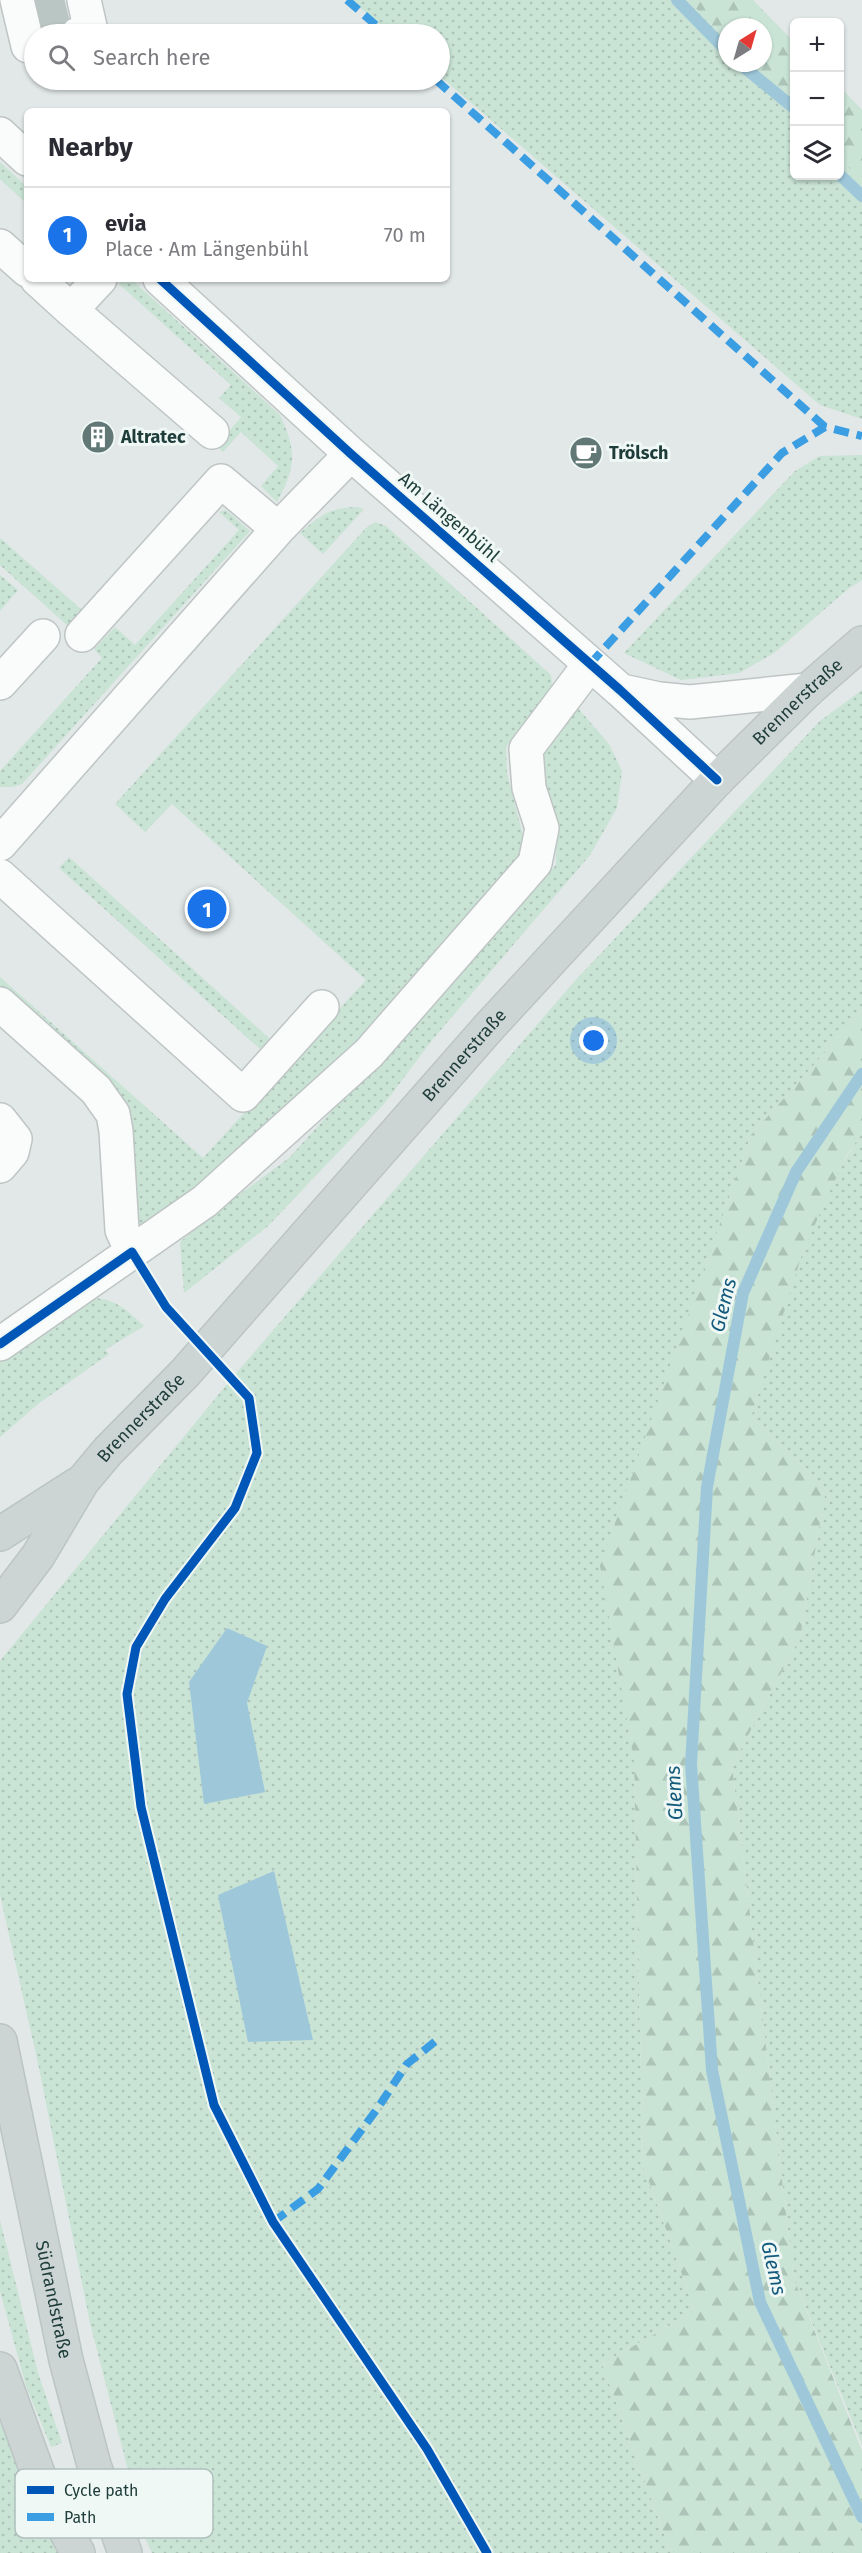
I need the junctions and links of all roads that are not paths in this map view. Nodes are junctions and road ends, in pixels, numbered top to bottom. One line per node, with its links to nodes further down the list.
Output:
1 (0, 134): 2 (street)
2 (24, 156)
3 (0, 246): 4 (street)
4 (24, 267)
5 (40, 282): 8 (street)
6 (97, 282): 8 (street)
7 (163, 282): 10 (street, Am Längenbühl)
8 (71, 310): 9 (street)
9 (212, 432)
10 (351, 454): 11 (street); 15 (street, Am Längenbühl)
11 (278, 529): 12 (street); 20 (street)
12 (82, 635)
13 (42, 636): 16 (street)
14 (862, 643): 18 (main road, Brennerstraße)
15 (590, 664): 17 (street, Am Längenbühl); 26 (street)
16 (0, 683)
17 (620, 690): 18 (street, Am Längenbühl); 19 (street, Am Längenbühl)
18 (808, 690): 19 (main road, Brennerstraße)
19 (717, 780): 28 (main road, Brennerstraße)
20 (3, 834)
21 (0, 876): 23 (street)
22 (0, 1004): 26 (street)
23 (322, 1007)
24 (0, 1120): 25 (street)
25 (0, 1166)
26 (132, 1252): 27 (street)
27 (0, 1344)
28 (82, 1482): 29 (main road, Brennerstraße); 30 (main road, Brennerstraße)
29 (0, 1534)
30 (0, 1606)
31 (0, 2041): 34 (main road, Südrandstraße)
32 (0, 2369): 33 (main road)
33 (36, 2469)
34 (95, 2469)
35 (70, 2538): 37 (main road)
36 (120, 2538): 38 (main road, Südrandstraße)
37 (78, 2553)
38 (125, 2553)

